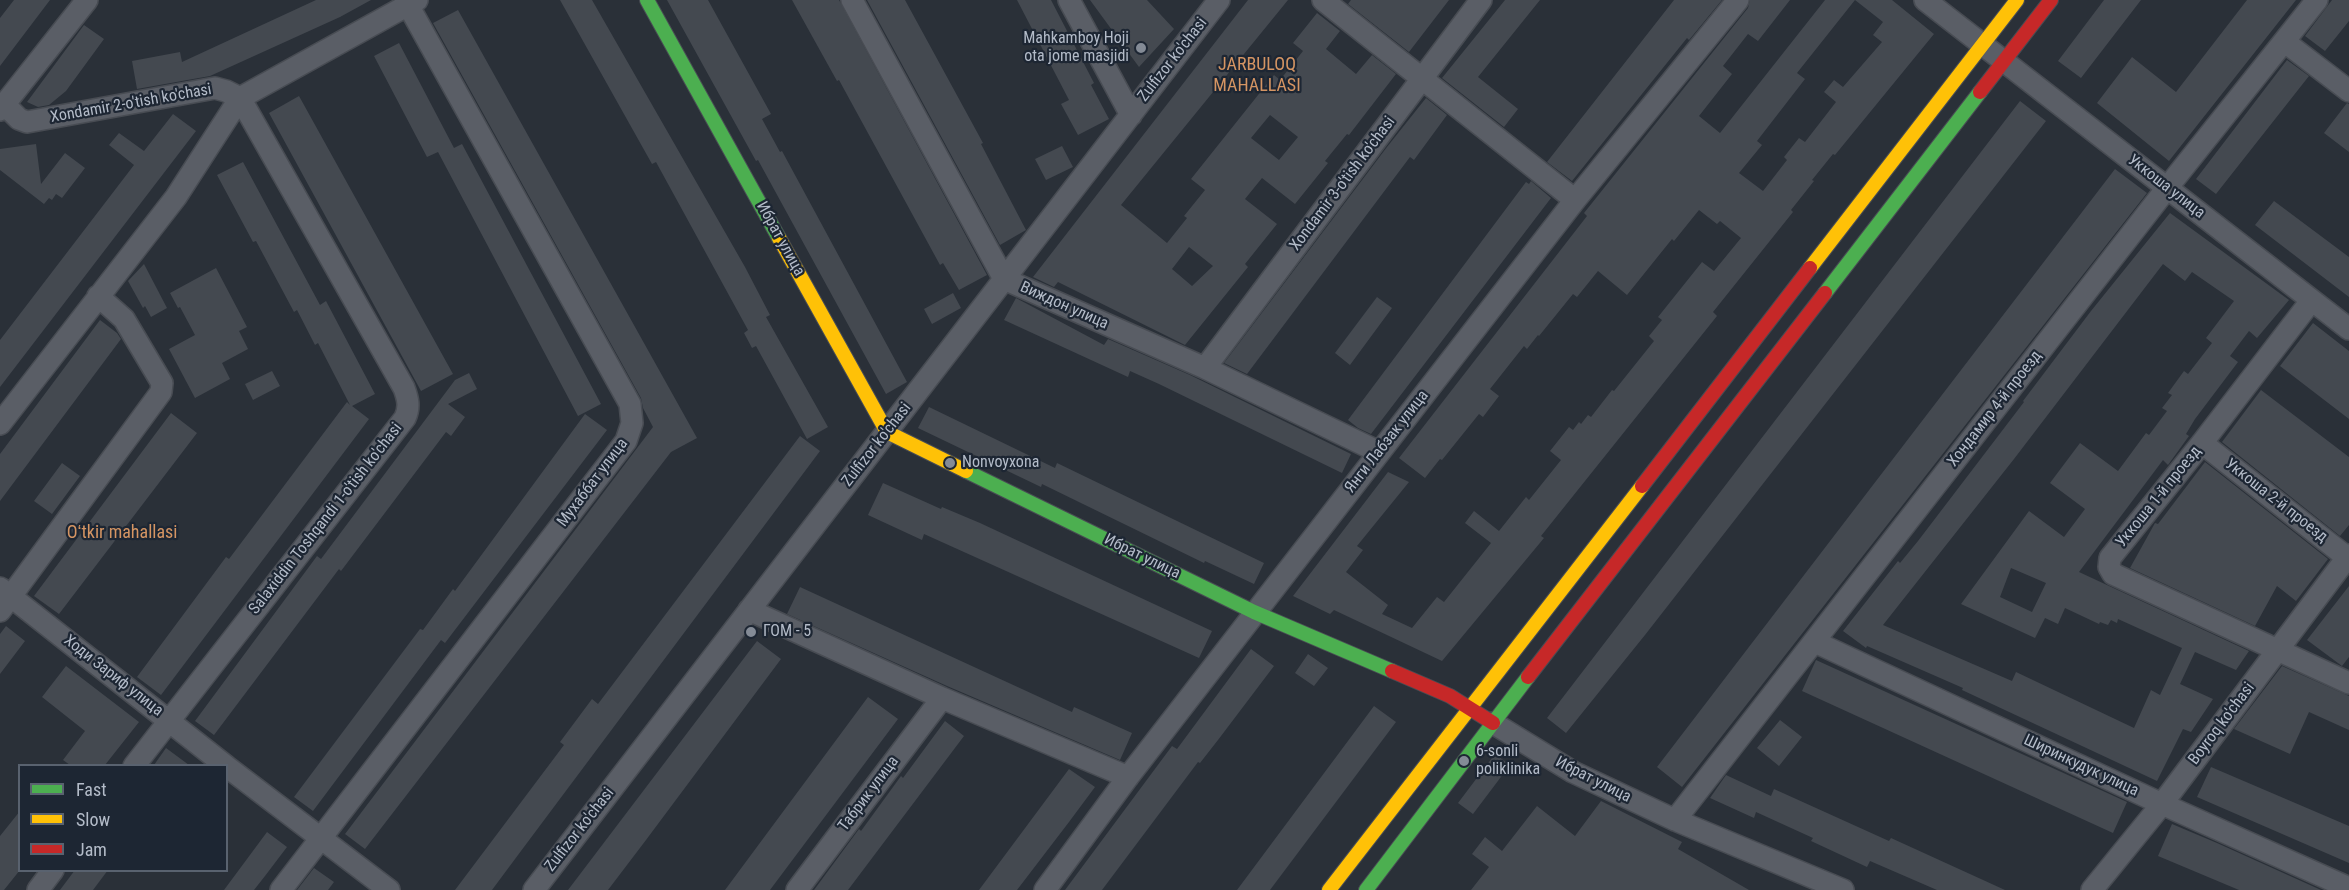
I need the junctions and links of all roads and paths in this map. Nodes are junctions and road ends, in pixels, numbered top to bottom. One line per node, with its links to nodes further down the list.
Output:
1 (87, 0): 20 (street)
2 (647, 0): 30 (main road, Ибрат улица)
3 (852, 0): 24 (street, Виждон улица)
4 (1069, 0): 21 (street)
5 (1219, 0): 21 (street, Zulfizor ko'chasi)
6 (1323, 0): 17 (street)
7 (1480, 0): 17 (street, Xondamir 3-o'tish ko'chasi)
8 (1738, 0): 23 (street, Янги Лабзак улица)
9 (1925, 0): 15 (street, Уккоша улица)
10 (2017, 0): 15 (main road)
11 (2051, 0): 16 (main road)
12 (2317, 0): 14 (street, Хондамир 4-й проезд)
13 (412, 3): 19 (street); 50 (street, Мухаббат улица)
14 (2285, 42): 18 (street); 22 (street, Хондамир 4-й проезд)
15 (1983, 44): 16 (street, Уккоша улица); 41 (main road)
16 (2004, 61): 22 (street, Уккоша улица); 43 (main road)
17 (1421, 79): 23 (street); 28 (street, Xondamir 3-o'tish ko'chasi)
18 (2349, 91)
19 (240, 98): 20 (street, Xondamir 2-o'tish ko'chasi); 25 (street); 42 (street, Salaxiddin Toshqandi 1-o'tish ko'chasi)
20 (2, 107)
21 (1131, 115): 24 (street, Zulfizor ko'chasi)
22 (2167, 188): 26 (street, Уккоша улица); 37 (street, Хондамир 4-й проезд)
23 (1575, 200): 32 (street, Янги Лабзак улица)
24 (1004, 279): 28 (street, Виждон улица); 30 (street, Zulfizor ko'chasi)
25 (98, 296): 29 (street); 34 (street)
26 (2311, 301): 27 (street, Уккоша улица); 31 (street, Уккоша 1-й проезд)
27 (2349, 329)
28 (1205, 368): 32 (street, Виждон улица)
29 (0, 424)
30 (887, 432): 35 (street, Zulfizor ko'chasi); 36 (main road, Ибрат улица)
31 (2202, 443): 33 (street, Уккоша 2-й проезд); 38 (street, Уккоша 1-й проезд)
32 (1379, 452): 36 (street, Янги Лабзак улица)
33 (2348, 557): 38 (street, Boyroq ko'chasi)
34 (4, 598): 42 (street, Ходи Зариф улица)
35 (749, 610): 40 (street); 56 (street, Zulfizor ko'chasi)
36 (1254, 612): 41 (main road, Ибрат улица); 47 (street, Янги Лабзак улица)
37 (1815, 642): 48 (street, Ширинкудук улица); 49 (street, Хондамир 4-й проезд)
38 (2277, 651): 39 (street, Уккоша 1-й проезд); 48 (street, Boyroq ko'chasi)
39 (2349, 683)
40 (942, 698): 47 (street); 57 (street, Табрик улица)
41 (1470, 709): 43 (main road, Ибрат улица); 59 (main road)
42 (169, 720): 44 (street, Salaxiddin Toshqandi 1-o'tish ko'chasi); 45 (street, Ходи Зариф улица)
43 (1492, 723): 49 (street, Ибрат улица); 60 (main road)
44 (135, 764)
45 (224, 764)
46 (228, 768): 50 (street, Ходи Зариф улица)
47 (1128, 777): 58 (street, Янги Лабзак улица)
48 (2162, 804): 52 (street, Ширинкудук улица); 62 (street, Boyroq ko'chasi)
49 (1675, 820): 61 (street, Ибрат улица)
50 (320, 840): 54 (street, Мухаббат улица); 55 (street, Ходи Зариф улица)
51 (52, 872): 53 (street)
52 (2349, 888)
53 (38, 890)
54 (281, 890)
55 (389, 890)
56 (534, 890)
57 (797, 890)
58 (1045, 890)
59 (1329, 890)
60 (1366, 890)
61 (1843, 890)
62 (2092, 890)

